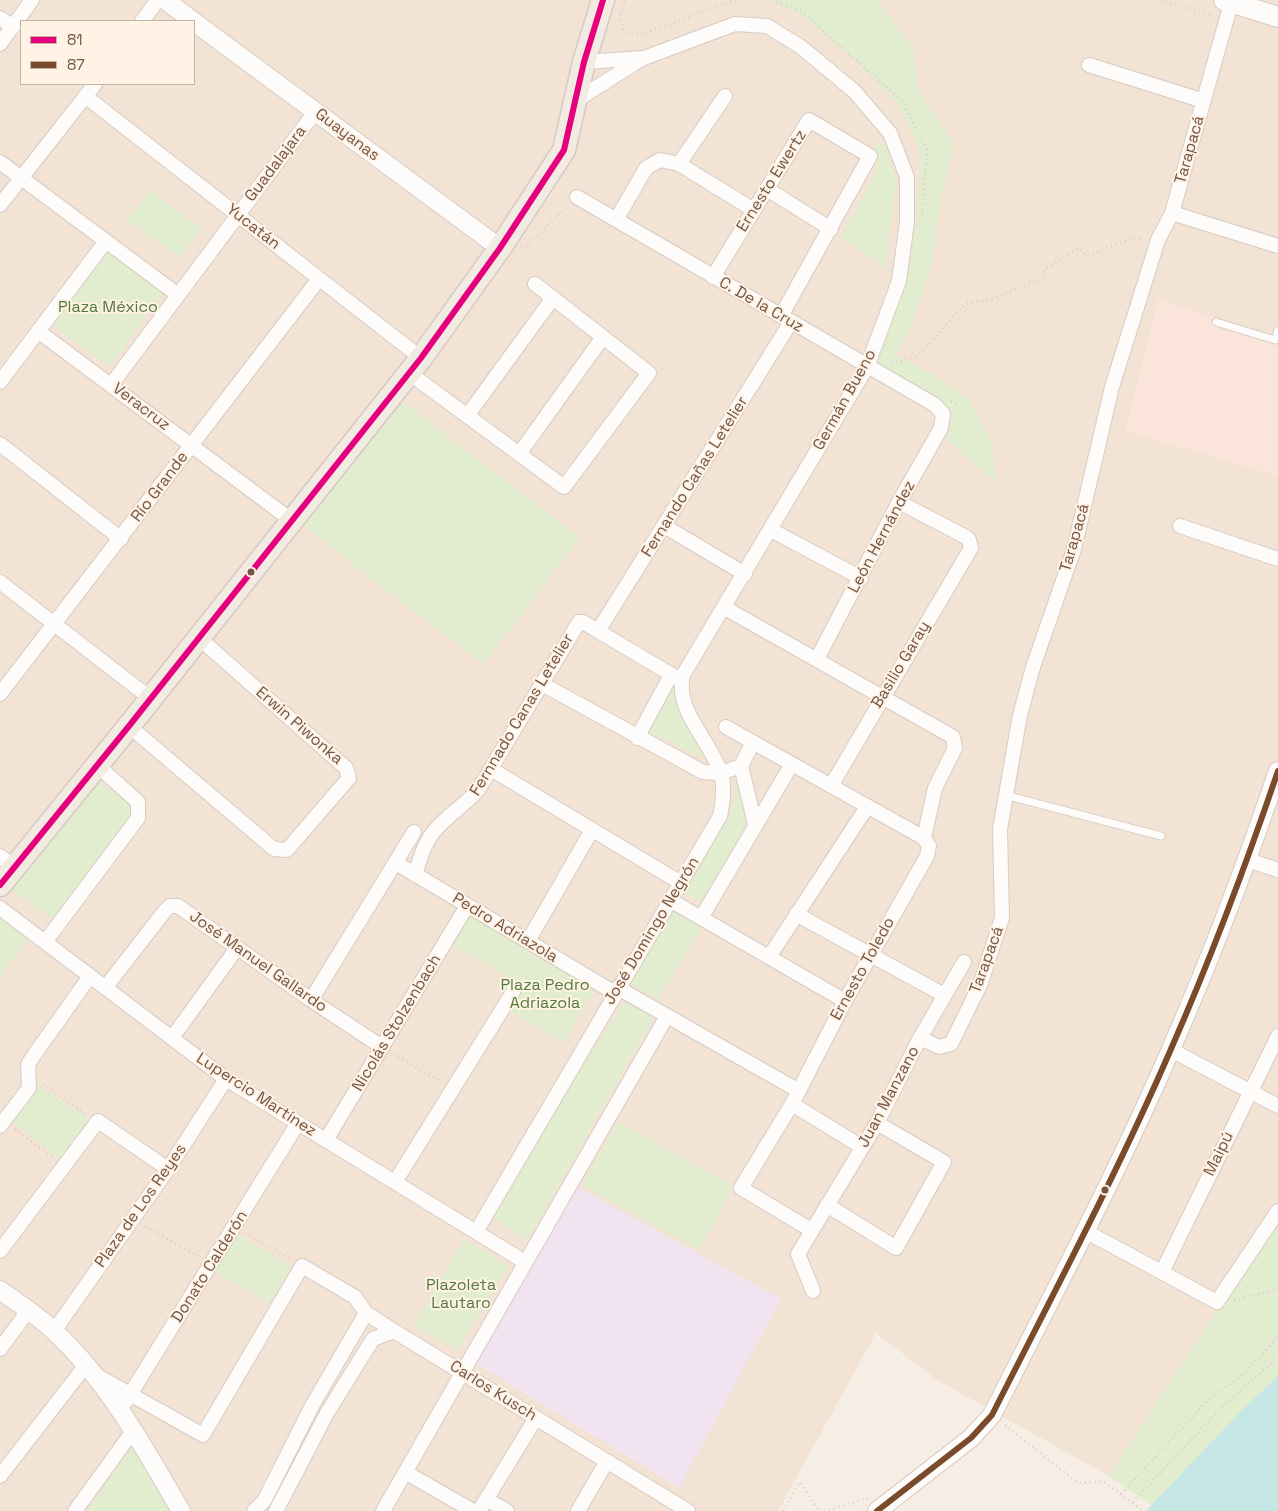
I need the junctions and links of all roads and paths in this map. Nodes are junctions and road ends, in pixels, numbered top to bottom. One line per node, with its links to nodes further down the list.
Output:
1 (32, 0): 14 (street)
2 (158, 0): 11 (street)
3 (165, 0): 12 (street, Guayanas)
4 (603, 0): 17 (main road)
5 (625, 0): 6 (path)
6 (736, 0)
7 (772, 0): 36 (path)
8 (1229, 1): 9 (main road); 23 (street, Tarapacá)
9 (1278, 17)
10 (0, 18): 14 (street)
11 (143, 20)
12 (193, 20)
13 (195, 22): 24 (street, Guayanas)
14 (13, 27): 15 (street)
15 (0, 44)
16 (644, 58): 17 (street, Germán Bueno); 22 (street, Germán Bueno); 53 (street, Germán Bueno)
17 (584, 62): 22 (main road)
18 (1089, 65): 23 (street)
19 (93, 85): 20 (street)
20 (85, 96): 28 (street); 34 (street, Yucatán)
21 (725, 96): 27 (street)
22 (578, 99): 41 (main road)
23 (1204, 101): 33 (street, Tarapacá)
24 (316, 112): 34 (street, Guadalajara); 41 (street, Guayanas)
25 (870, 156): 29 (street, Ernesto Ewertz); 37 (street, Fernando Cañas Letelier)
26 (0, 162): 28 (street)
27 (679, 164): 32 (street); 35 (street)
28 (21, 178): 31 (street); 39 (street)
29 (767, 188): 32 (street, Ernesto Ewertz); 37 (street)
30 (577, 197): 35 (street, C. De la Cruz); 41 (path)
31 (0, 206)
32 (754, 210): 42 (street, Ernesto Ewertz)
33 (1172, 213): 38 (street, Tarapacá); 40 (street)
34 (238, 215): 43 (street, Yucatán); 45 (street, Guadalajara)
35 (616, 220): 42 (street, C. De la Cruz)
36 (922, 225)
37 (831, 229): 47 (street, Fernando Cañas Letelier)
38 (1158, 240): 53 (path); 92 (street, Tarapacá)
39 (106, 241): 45 (street); 50 (street)
40 (1278, 246)
41 (507, 248): 52 (main road)
42 (713, 277): 47 (street, C. De la Cruz)
43 (319, 279): 52 (street, Yucatán); 59 (street, Río Grande)
44 (535, 284): 46 (street)
45 (178, 295): 55 (street, Guadalajara)
46 (554, 298): 51 (street); 57 (street)
47 (786, 319): 53 (street, C. De la Cruz); 63 (street, Fernando Cañas Letelier)
48 (1216, 322): 49 (lane)
49 (1278, 330)
50 (38, 331): 54 (street); 55 (street, Veracruz)
51 (603, 337): 60 (street); 60 (street, Yucatán)
52 (415, 366): 57 (street, Yucatán); 62 (main road)
53 (867, 367): 56 (street, C. De la Cruz); 65 (street, Germán Bueno)
54 (0, 382)
55 (111, 385): 59 (street, Veracruz)
56 (944, 414): 61 (street, León Hernández)
57 (467, 416): 60 (street, Yucatán)
58 (0, 444): 66 (street)
59 (192, 445): 62 (street, Veracruz); 66 (street, Río Grande)
60 (519, 454)
61 (899, 502): 69 (street, León Hernández); 79 (street, Basilio Garay)
62 (291, 520): 74 (main road)
63 (664, 526): 68 (street); 73 (street, Fernando Cañas Letelier)
64 (1180, 526): 67 (street)
65 (771, 530): 68 (street, Germán Bueno); 69 (street)
66 (121, 539): 72 (street, Río Grande)
67 (1278, 560)
68 (745, 574): 71 (street, Germán Bueno)
69 (861, 578): 75 (street, León Hernández)
70 (0, 582): 72 (street)
71 (725, 608): 75 (street); 76 (street, Germán Bueno)
72 (54, 624): 78 (street, Río Grande); 80 (street)
73 (598, 632): 76 (street); 77 (street, Fernnado Canas Letelier)
74 (198, 637): 80 (main road); 81 (street, Erwin Piwonka)
75 (817, 659): 79 (street)
76 (676, 678): 83 (street, Germán Bueno); 90 (street)
77 (542, 684): 83 (street); 88 (street, Fernnado Canas Letelier)
78 (0, 694)
79 (881, 697): 91 (street, Basilio Garay); 98 (street, Ernesto Toledo)
80 (150, 698): 81 (main road)
81 (129, 726): 86 (main road)
82 (726, 727): 84 (street)
83 (637, 738): 90 (street)
84 (752, 744): 85 (street); 87 (street)
85 (792, 764): 91 (street); 94 (street)
86 (97, 765): 100 (main road); 112 (street)
87 (741, 766): 90 (street); 94 (street)
88 (490, 769): 95 (street); 103 (street, Fernnado Canas Letelier)
89 (1278, 771): 99 (street)
90 (721, 773): 104 (street, José Domingo Negrón)
91 (831, 786): 93 (street)
92 (1005, 795): 97 (lane); 127 (street, Tarapacá)
93 (867, 807): 98 (street); 109 (street)
94 (755, 824): 110 (street)
95 (592, 830): 104 (street); 111 (street)
96 (414, 832): 101 (street)
97 (1161, 836)
98 (924, 838): 114 (street, Ernesto Toledo)
99 (1248, 860): 102 (street); 129 (street)
100 (7, 862): 105 (main road)
101 (396, 863): 103 (street, Pedro Adriazola); 122 (street)
102 (1278, 870)
103 (415, 875): 107 (street, Pedro Adriazola)
104 (681, 883): 106 (street, José Domingo Negrón)
105 (0, 884)
106 (670, 900): 110 (street); 119 (street, José Domingo Negrón)
107 (467, 906): 111 (street, Pedro Adriazola); 128 (street, Nicolás Stolzenbach)
108 (0, 908): 112 (street, Lupercio Martínez)
109 (796, 914): 114 (street); 115 (street)
110 (701, 918): 115 (street)
111 (528, 941): 119 (street, Pedro Adriazola)
112 (45, 942): 117 (street, Lupercio Martínez)
113 (237, 948): 118 (street, José Manuel Gallardo); 122 (street, José Manuel Gallardo); 126 (street)
114 (870, 956): 121 (street); 123 (street, Ernesto Toledo)
115 (768, 957): 123 (street)
116 (964, 962): 121 (street, Juan Manzano)
117 (90, 976): 118 (street, Lupercio Martínez); 130 (street)
118 (105, 988): 126 (street, Lupercio Martínez)
119 (616, 990): 124 (street, Pedro Adriazola); 151 (street, José Domingo Negrón)
120 (513, 992): 132 (street)
121 (944, 995): 127 (street, Juan Manzano)
122 (311, 1000): 128 (street, José Manuel Gallardo)
123 (845, 1000): 133 (street, Ernesto Toledo)
124 (667, 1016): 133 (street, Pedro Adriazola); 154 (street)
125 (1278, 1036): 134 (street, Maipú)
126 (172, 1038): 131 (street, Lupercio Martínez)
127 (920, 1038): 140 (street, Juan Manzano)
128 (382, 1047): 132 (path); 141 (street, Nicolás Stolzenbach)
129 (1171, 1050): 134 (street); 152 (street)
130 (29, 1075): 137 (path); 138 (street)
131 (226, 1079): 139 (street, Lupercio Martínez); 144 (street, Plaza de Los Reyes)
132 (452, 1089): 145 (street)
133 (799, 1091): 135 (street, Ernesto Toledo)
134 (1250, 1091): 136 (street); 157 (street, Maipú)
135 (792, 1104): 142 (street); 150 (street, Ernesto Toledo)
136 (1278, 1106)
137 (98, 1121): 143 (street); 144 (street)
138 (2, 1123): 143 (path)
139 (298, 1123): 141 (street, Lupercio Martínez); 149 (street, Donato Calderón)
140 (876, 1123): 142 (street, Juan Manzano); 146 (street)
141 (326, 1140): 145 (street, Lupercio Martínez)
142 (862, 1147): 146 (street, Juan Manzano)
143 (65, 1166): 153 (street)
144 (168, 1170): 148 (street, Plaza de Los Reyes)
145 (395, 1182): 151 (street, Lupercio Martínez)
146 (827, 1205): 150 (street, Juan Manzano)
147 (1278, 1211): 161 (street)
148 (133, 1219): 155 (path); 165 (street, Plaza de Los Reyes)
149 (235, 1226): 155 (street, Donato Calderón); 156 (path)
150 (812, 1230): 160 (street, Juan Manzano)
151 (476, 1232): 154 (street, Lupercio Martínez)
152 (1085, 1232): 157 (street); 177 (street)
153 (0, 1251)
154 (525, 1262): 172 (street)
155 (211, 1264): 173 (street, Donato Calderón)
156 (302, 1266): 163 (street, Carlos Kusch); 173 (street)
157 (1162, 1272): 161 (street)
158 (1278, 1289): 161 (path)
159 (0, 1290): 162 (street)
160 (813, 1291)
161 (1218, 1302)
162 (28, 1311): 165 (street); 169 (street)
163 (366, 1313): 164 (street); 166 (street, Carlos Kusch)
164 (356, 1328): 168 (street); 174 (street)
165 (54, 1330): 171 (street)
166 (394, 1331): 168 (street); 172 (street, Carlos Kusch)
167 (1278, 1337): 183 (path)
168 (373, 1339): 176 (street)
169 (0, 1350)
170 (1278, 1357): 184 (path)
171 (91, 1370): 173 (street); 175 (street); 182 (street)
172 (462, 1372): 178 (street, Carlos Kusch); 181 (street)
173 (131, 1394): 175 (street, Donato Calderón)
174 (314, 1404): 176 (street); 190 (street)
175 (119, 1410): 179 (street)
176 (327, 1413): 191 (street)
177 (992, 1415): 183 (path); 185 (street)
178 (536, 1418): 180 (street, Carlos Kusch); 186 (street)
179 (133, 1431): 188 (street); 189 (street)
180 (607, 1461): 187 (street, Carlos Kusch); 195 (street)
181 (405, 1472): 192 (street); 193 (street)
182 (0, 1476)
183 (1121, 1494): 184 (path)
184 (1133, 1502): 200 (path)
185 (873, 1504): 199 (path)
186 (483, 1505): 194 (street)
187 (674, 1507): 196 (street, Carlos Kusch)
188 (75, 1511)
189 (182, 1511)
190 (254, 1511)
191 (276, 1511)
192 (382, 1511)
193 (473, 1511)
194 (508, 1511)
195 (578, 1511)
196 (688, 1511)
197 (783, 1511): 198 (path)
198 (819, 1511)
199 (824, 1511)
200 (1143, 1511)

